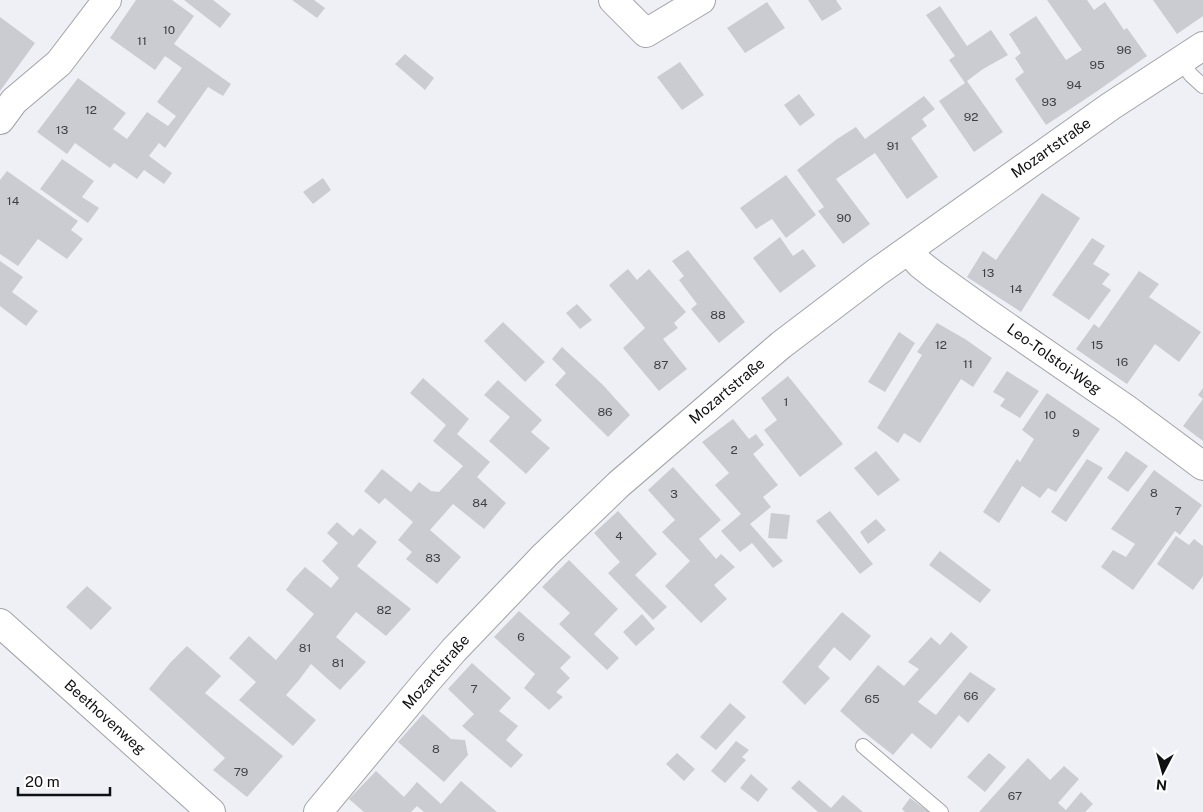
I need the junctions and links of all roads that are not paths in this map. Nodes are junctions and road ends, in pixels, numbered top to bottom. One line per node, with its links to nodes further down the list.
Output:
1 (107, 0): 7 (street)
2 (612, 0): 3 (street)
3 (701, 0)
4 (1203, 46): 5 (street, Mozartstraße)
5 (1180, 60): 6 (lane); 8 (street, Mozartstraße)
6 (1203, 86)
7 (0, 120)
8 (908, 250): 9 (street, Leo-Tolstoi-Weg); 13 (street, Mozartstraße)
9 (1203, 466)
10 (0, 622): 12 (street, Beethovenweg)
11 (863, 746): 14 (lane)
12 (211, 812)
13 (318, 812)
14 (941, 812)

